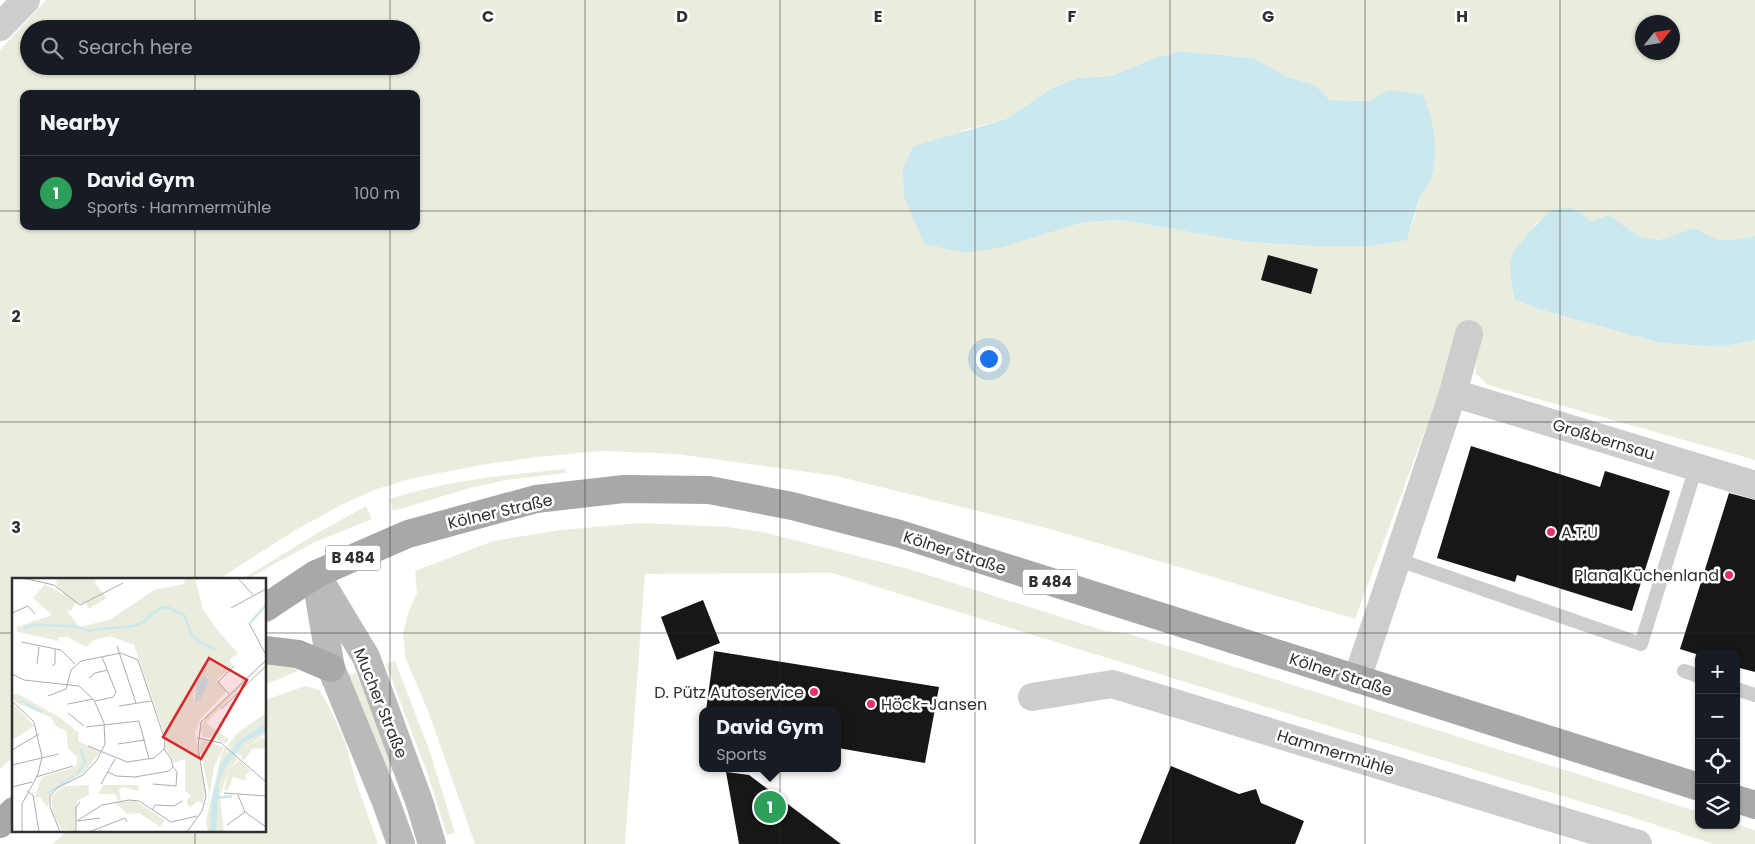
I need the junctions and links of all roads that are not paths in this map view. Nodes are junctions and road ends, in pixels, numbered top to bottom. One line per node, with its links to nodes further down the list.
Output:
1 (26, 0): 2 (street)
2 (0, 27)
3 (1469, 334): 4 (street)
4 (1453, 393): 5 (street, Großbernsau); 7 (street)
5 (1696, 467): 6 (street, Großbernsau); 7 (lane)
6 (1755, 485)
7 (1396, 559): 14 (street)
8 (316, 574): 9 (main road, B 484); 11 (main road, Mucher Straße); 14 (main road, Kölner Straße / B 484); 24 (main road, Mucher Straße)
9 (266, 607)
10 (266, 650): 11 (main road, Mucher Straße)
11 (331, 668): 23 (main road, Mucher Straße)
12 (1684, 671): 13 (lane)
13 (1695, 675)
14 (1357, 679): 18 (main road, Kölner Straße / B 484)
15 (1740, 690): 16 (lane)
16 (1755, 695)
17 (1032, 697): 25 (street, Hammermühle)
18 (1695, 786)
19 (1740, 800): 20 (main road)
20 (1755, 805)
21 (12, 813): 22 (main road)
22 (0, 824)
23 (401, 844)
24 (432, 844)
25 (1638, 844)

